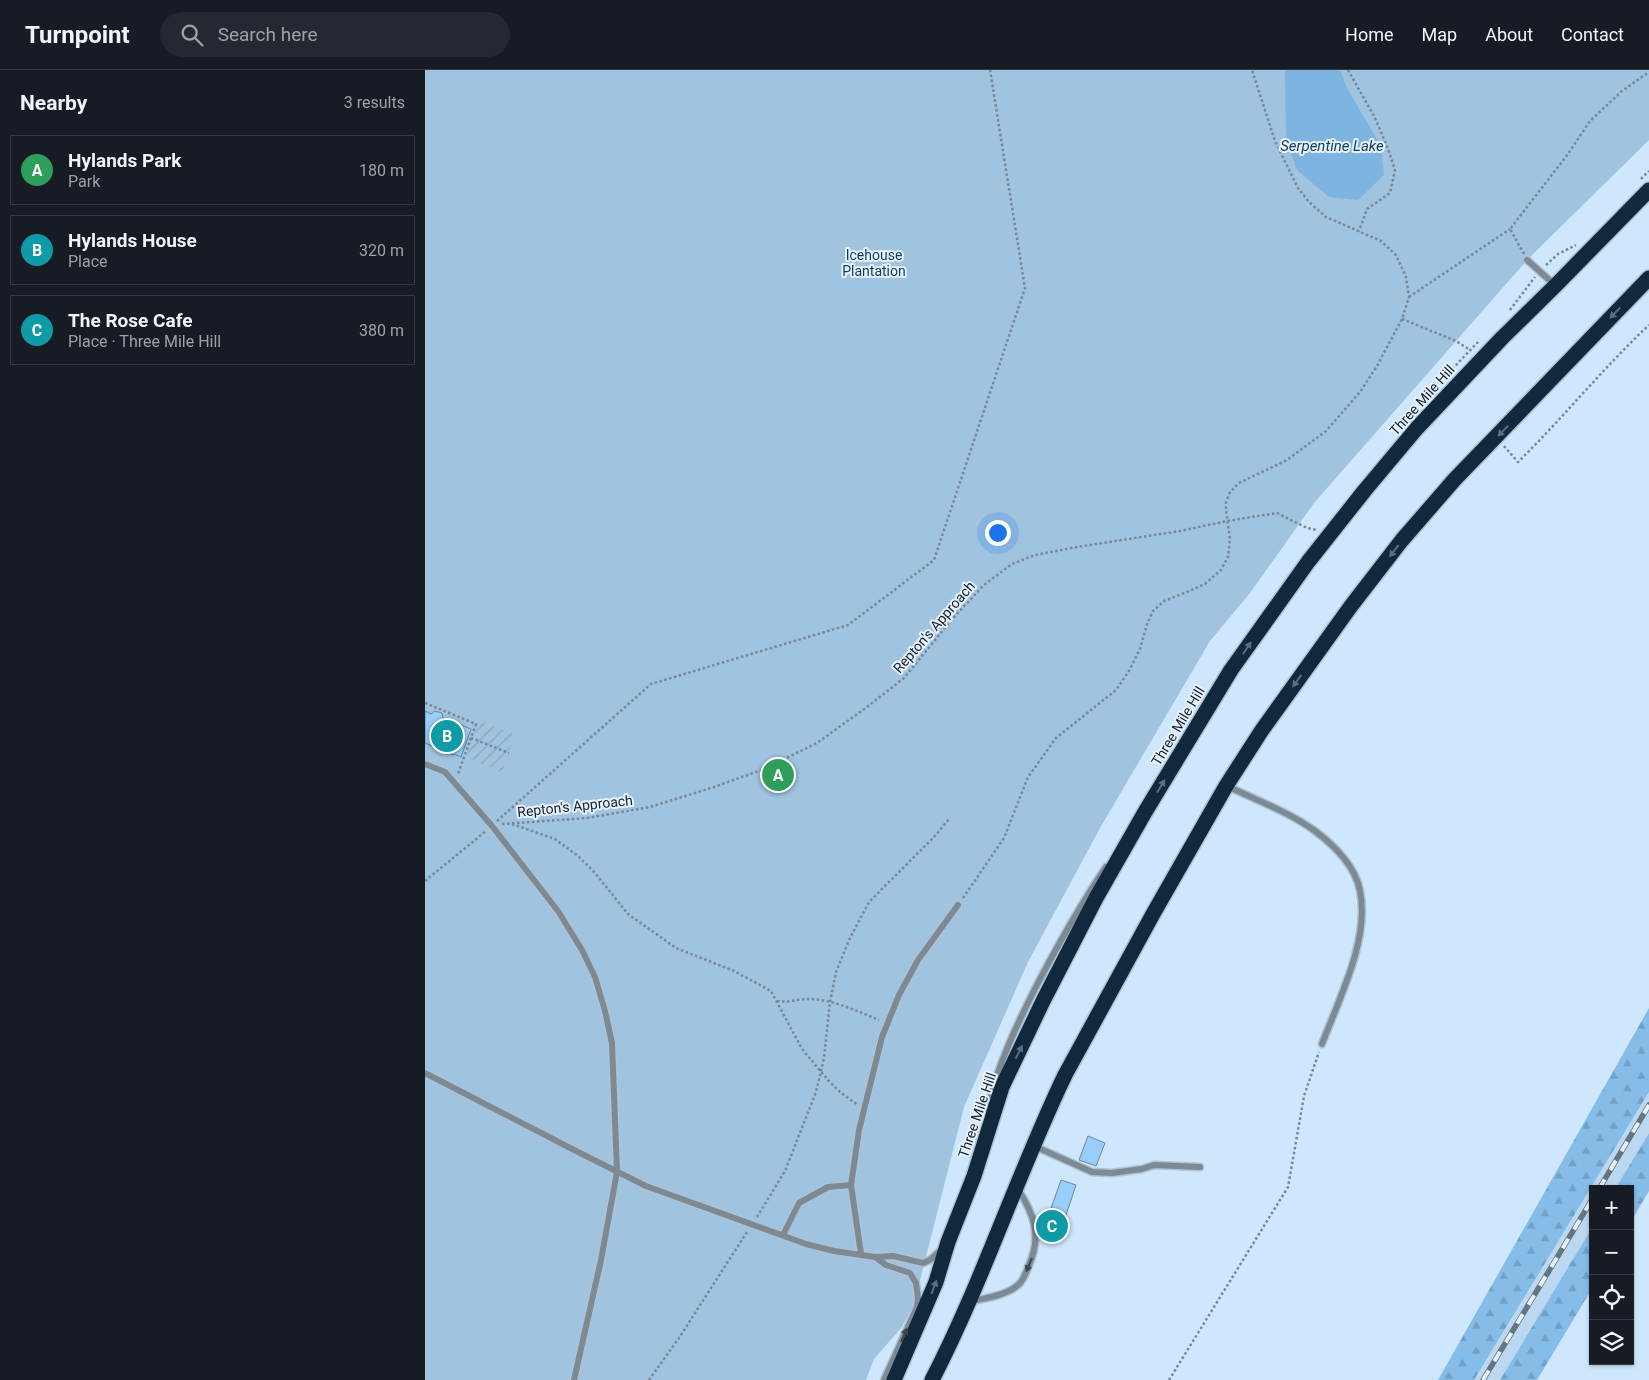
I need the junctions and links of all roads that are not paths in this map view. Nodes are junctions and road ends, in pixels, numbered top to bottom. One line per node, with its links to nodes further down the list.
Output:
1 (1649, 190): 4 (highway, Three Mile Hill)
2 (1527, 260): 4 (lane)
3 (1649, 278): 6 (highway, one-way to 6)
4 (1556, 285): 16 (highway, Three Mile Hill, one-way to 4)
5 (425, 764): 12 (lane)
6 (1226, 786): 8 (lane); 10 (highway)
7 (958, 905): 13 (lane)
8 (1322, 1044)
9 (425, 1073): 12 (lane)
10 (1033, 1146): 11 (lane); 14 (highway)
11 (1200, 1167)
12 (617, 1172): 15 (lane); 20 (lane)
13 (851, 1185): 15 (lane); 17 (lane)
14 (1016, 1187): 19 (highway); 19 (lane, one-way to 19)
15 (783, 1236): 17 (lane)
16 (948, 1242): 18 (lane); 22 (highway, Three Mile Hill, one-way to 16)
17 (861, 1254): 18 (lane)
18 (875, 1257): 21 (lane, one-way to 18)
19 (969, 1302): 23 (highway)
20 (574, 1380)
21 (884, 1380)
22 (895, 1380)
23 (933, 1380)

